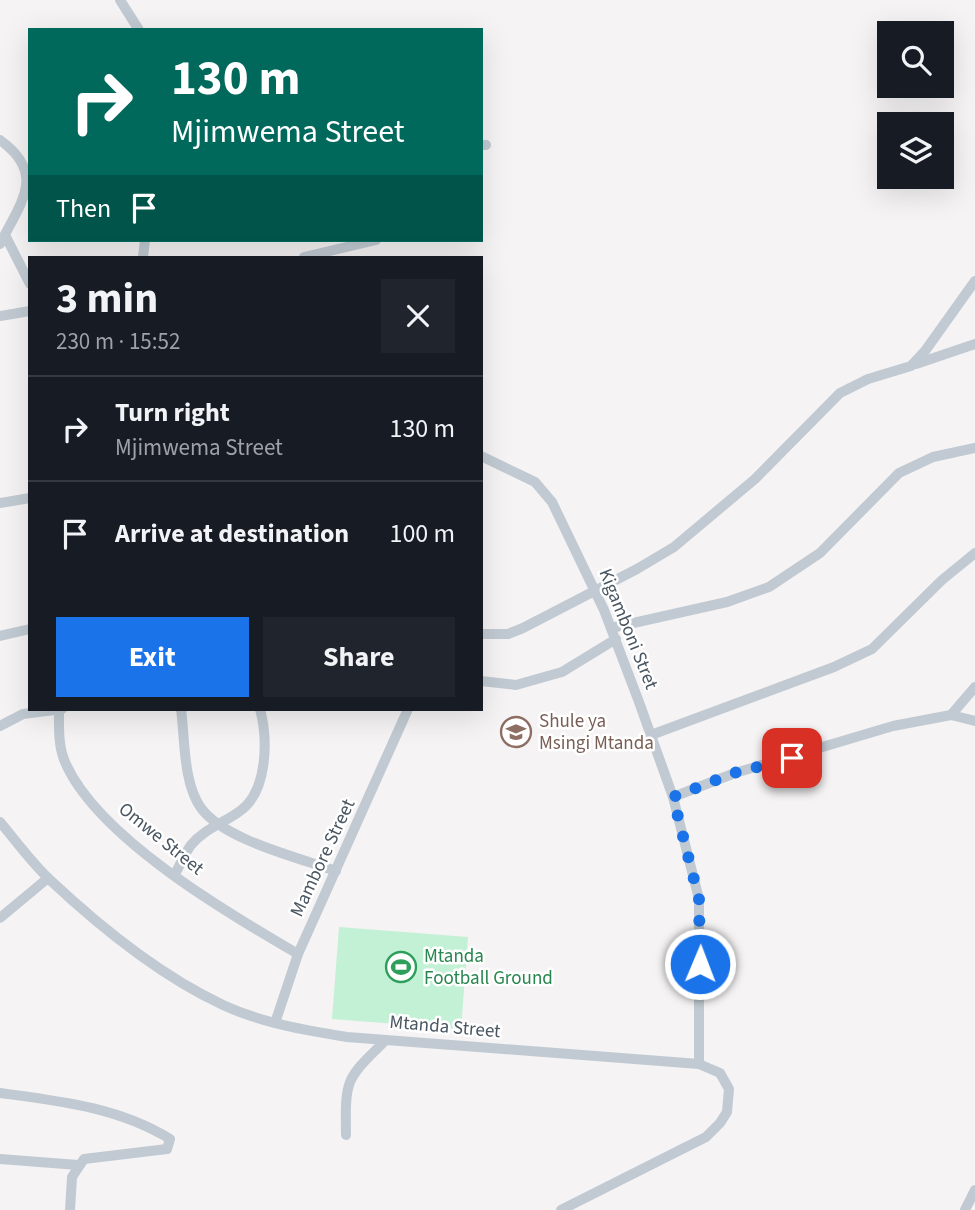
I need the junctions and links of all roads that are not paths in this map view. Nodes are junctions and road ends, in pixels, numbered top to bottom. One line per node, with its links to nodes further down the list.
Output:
1 (120, 0): 2 (street)
2 (138, 28)
3 (0, 140): 5 (street)
4 (28, 196): 5 (street)
5 (20, 203): 6 (street)
6 (2, 239): 9 (street)
7 (368, 242): 8 (street)
8 (308, 256)
9 (28, 281)
10 (975, 281): 14 (street)
11 (28, 311): 12 (street)
12 (0, 316)
13 (975, 344): 14 (street)
14 (911, 366): 20 (street)
15 (975, 448): 21 (street)
16 (483, 457): 20 (street, Kigamboni Stret)
17 (28, 498): 18 (street)
18 (0, 503)
19 (975, 552): 36 (street)
20 (594, 589): 21 (street, Kigamboni Stret); 23 (street)
21 (611, 628): 25 (street, Kigamboni Stret)
22 (28, 629): 24 (street)
23 (483, 634)
24 (0, 636)
25 (616, 639): 26 (street); 36 (street, Kigamboni Stret)
26 (483, 681)
27 (975, 687): 33 (street)
28 (45, 711): 35 (street)
29 (60, 711): 41 (street, Omwe Street)
30 (181, 711): 39 (street)
31 (260, 711): 39 (street)
32 (407, 711): 40 (street, Mambore Street)
33 (951, 715): 34 (street); 37 (street)
34 (975, 722)
35 (0, 726)
36 (650, 735): 37 (street, Kigamboni Stret)
37 (673, 797): 47 (street, Kigamboni Stret)
38 (0, 822): 42 (street, Mtanda Street)
39 (218, 825): 40 (street); 41 (street)
40 (336, 871): 44 (street, Mambore Street)
41 (175, 874): 44 (street, Omwe Street)
42 (48, 878): 43 (street); 45 (street, Mtanda Street)
43 (0, 918)
44 (298, 954): 45 (street, Mambore Street)
45 (275, 1023): 46 (street, Mtanda Street)
46 (386, 1040): 47 (street, Mtanda Street); 49 (street)
47 (699, 1064): 54 (street)
48 (0, 1093): 51 (street)
49 (346, 1135)
50 (0, 1159): 51 (street)
51 (78, 1165): 53 (street)
52 (975, 1190): 55 (street)
53 (69, 1210)
54 (561, 1210)
55 (965, 1210)

